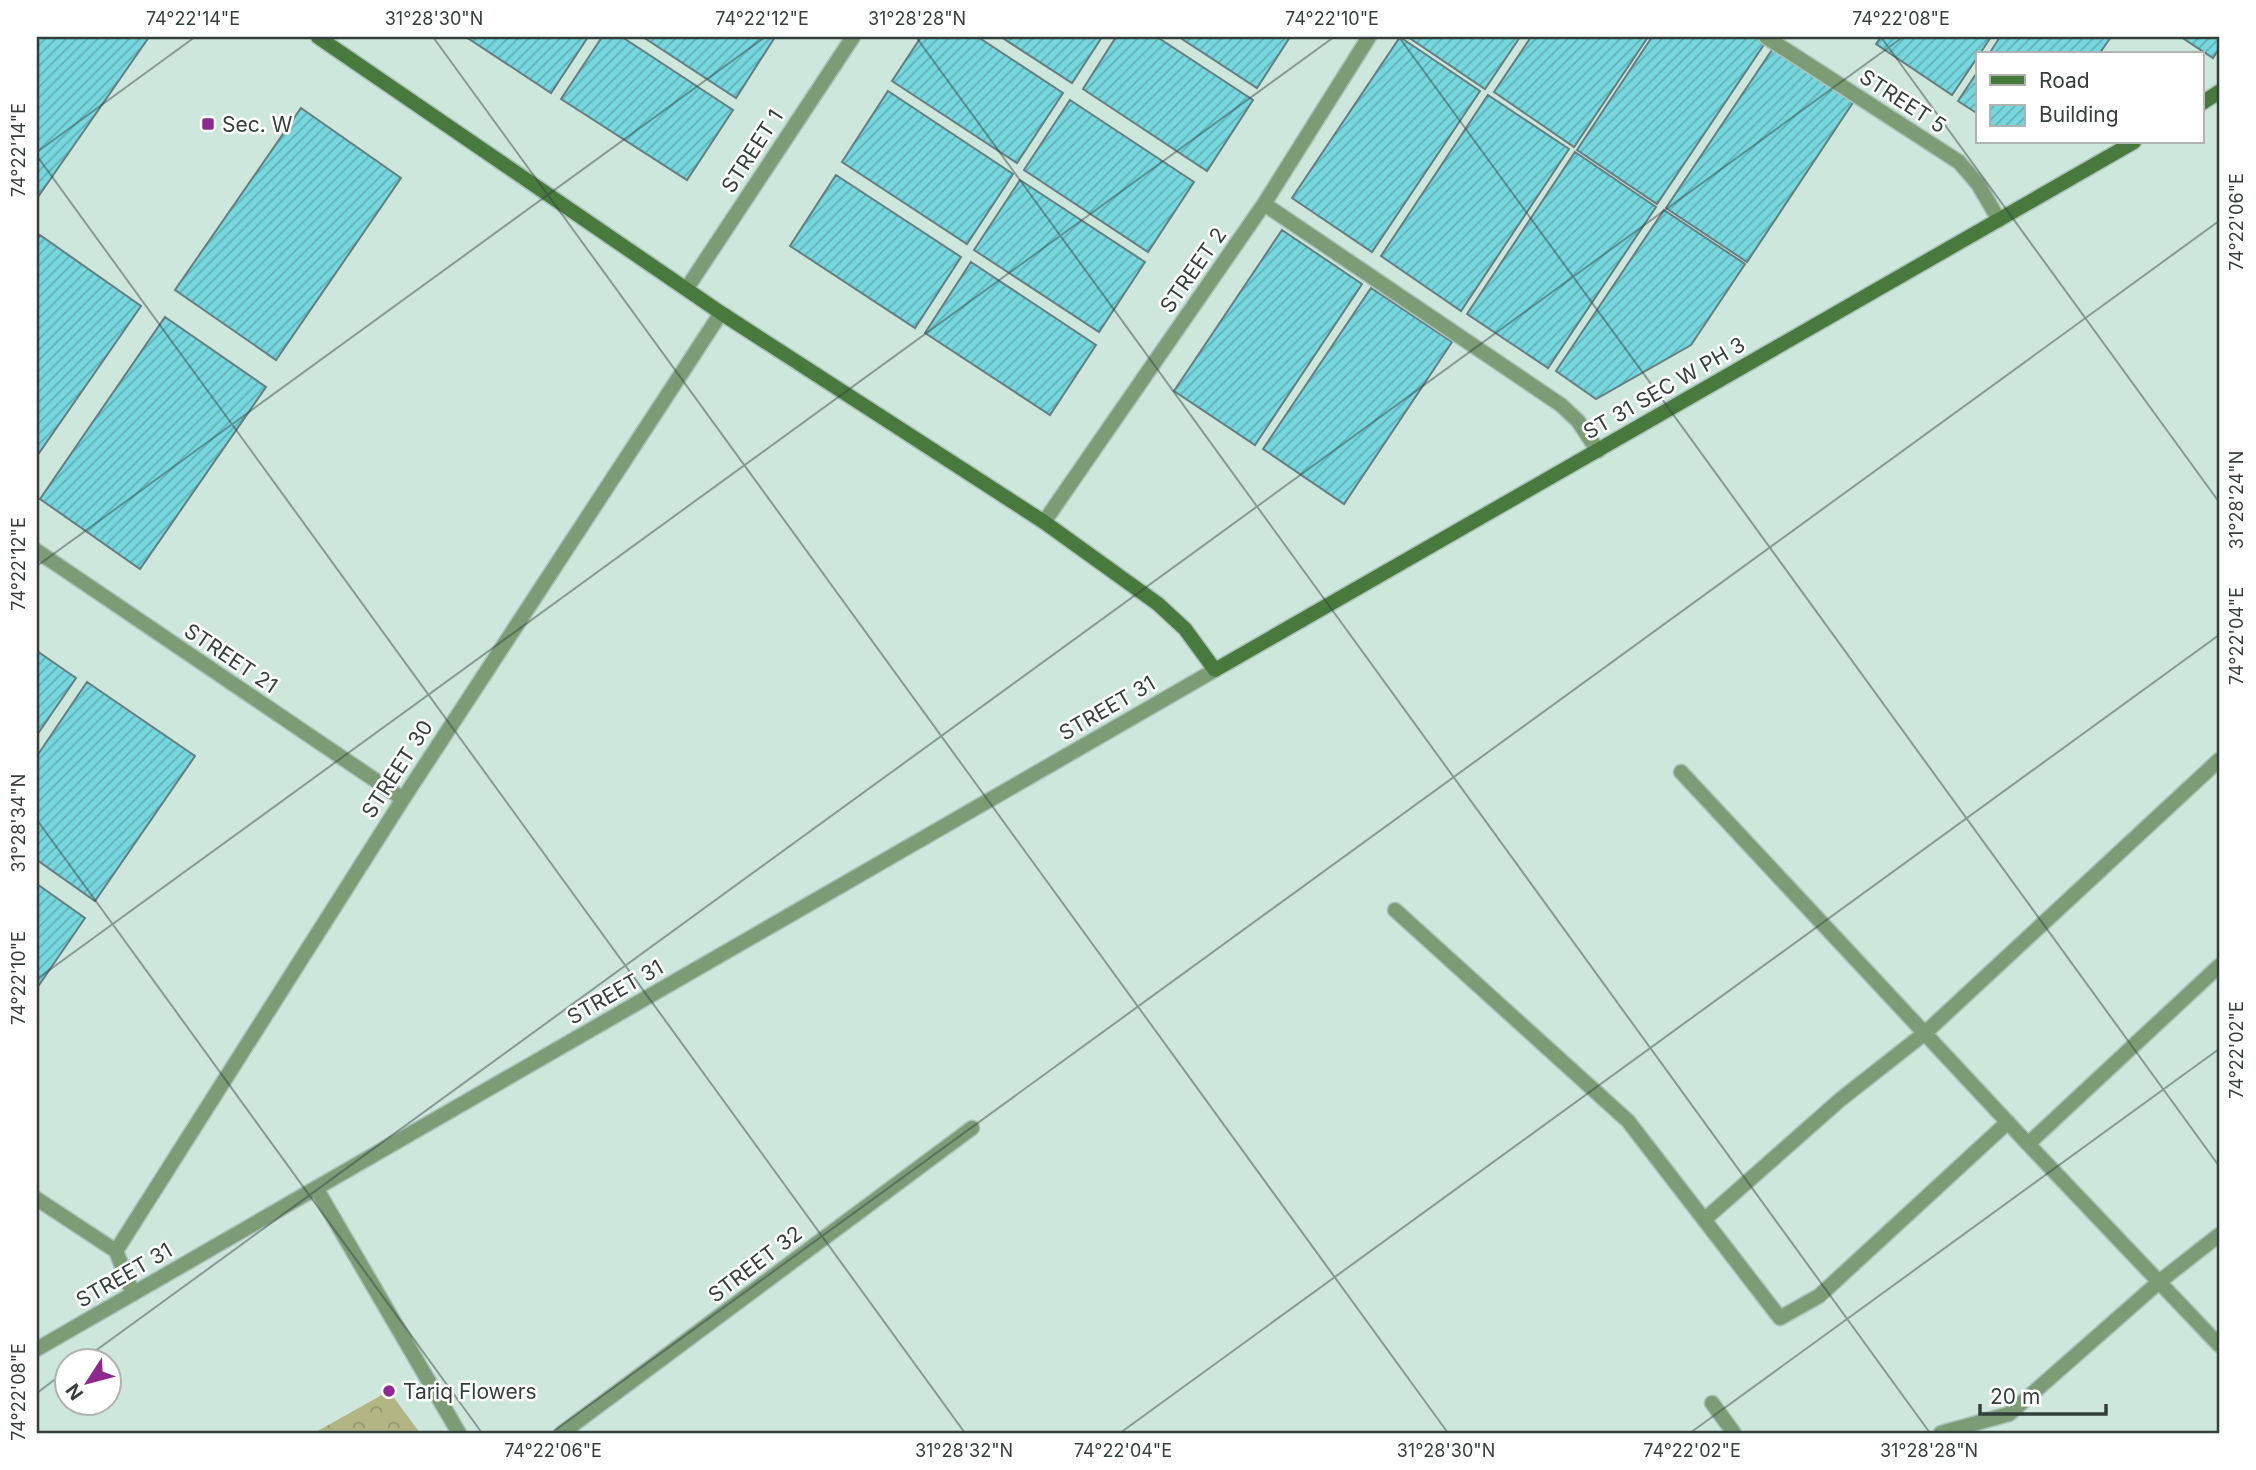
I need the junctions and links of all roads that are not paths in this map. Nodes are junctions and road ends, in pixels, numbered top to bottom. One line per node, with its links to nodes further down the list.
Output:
1 (318, 37): 10 (main road)
2 (853, 37): 10 (street, STREET 1)
3 (1369, 37): 8 (street, STREET 2)
4 (1766, 37): 9 (street, STREET 5)
5 (2219, 92): 6 (main road)
6 (2204, 102)
7 (2131, 144): 9 (main road, ST 31 SEC W PH 3)
8 (1264, 204): 12 (street); 13 (street, STREET 2)
9 (1999, 220): 12 (main road, ST 31 SEC W PH 3)
10 (687, 288): 11 (main road)
11 (721, 313): 13 (main road); 18 (street, STREET 30)
12 (1598, 451): 15 (main road, ST 31 SEC W PH 3)
13 (1044, 522): 15 (main road)
14 (37, 551): 18 (street, STREET 21)
15 (1215, 670): 25 (street, STREET 31)
16 (2219, 760): 21 (street)
17 (1681, 772): 21 (street)
18 (403, 799): 29 (street, STREET 30)
19 (1395, 910): 27 (street)
20 (2219, 966): 24 (street)
21 (1925, 1032): 22 (street); 27 (street)
22 (2008, 1122): 24 (street); 27 (street)
23 (972, 1128): 36 (street, STREET 32)
24 (2028, 1144): 30 (street)
25 (316, 1188): 31 (street, STREET 31); 35 (street)
26 (37, 1199): 29 (street)
27 (1704, 1220)
28 (2219, 1235): 30 (street)
29 (116, 1251): 31 (street)
30 (2159, 1282): 32 (street); 38 (street)
31 (133, 1294): 33 (street, STREET 31)
32 (2219, 1345)
33 (37, 1349)
34 (1712, 1403): 37 (street)
35 (459, 1433)
36 (562, 1433)
37 (1734, 1433)
38 (1941, 1433)

